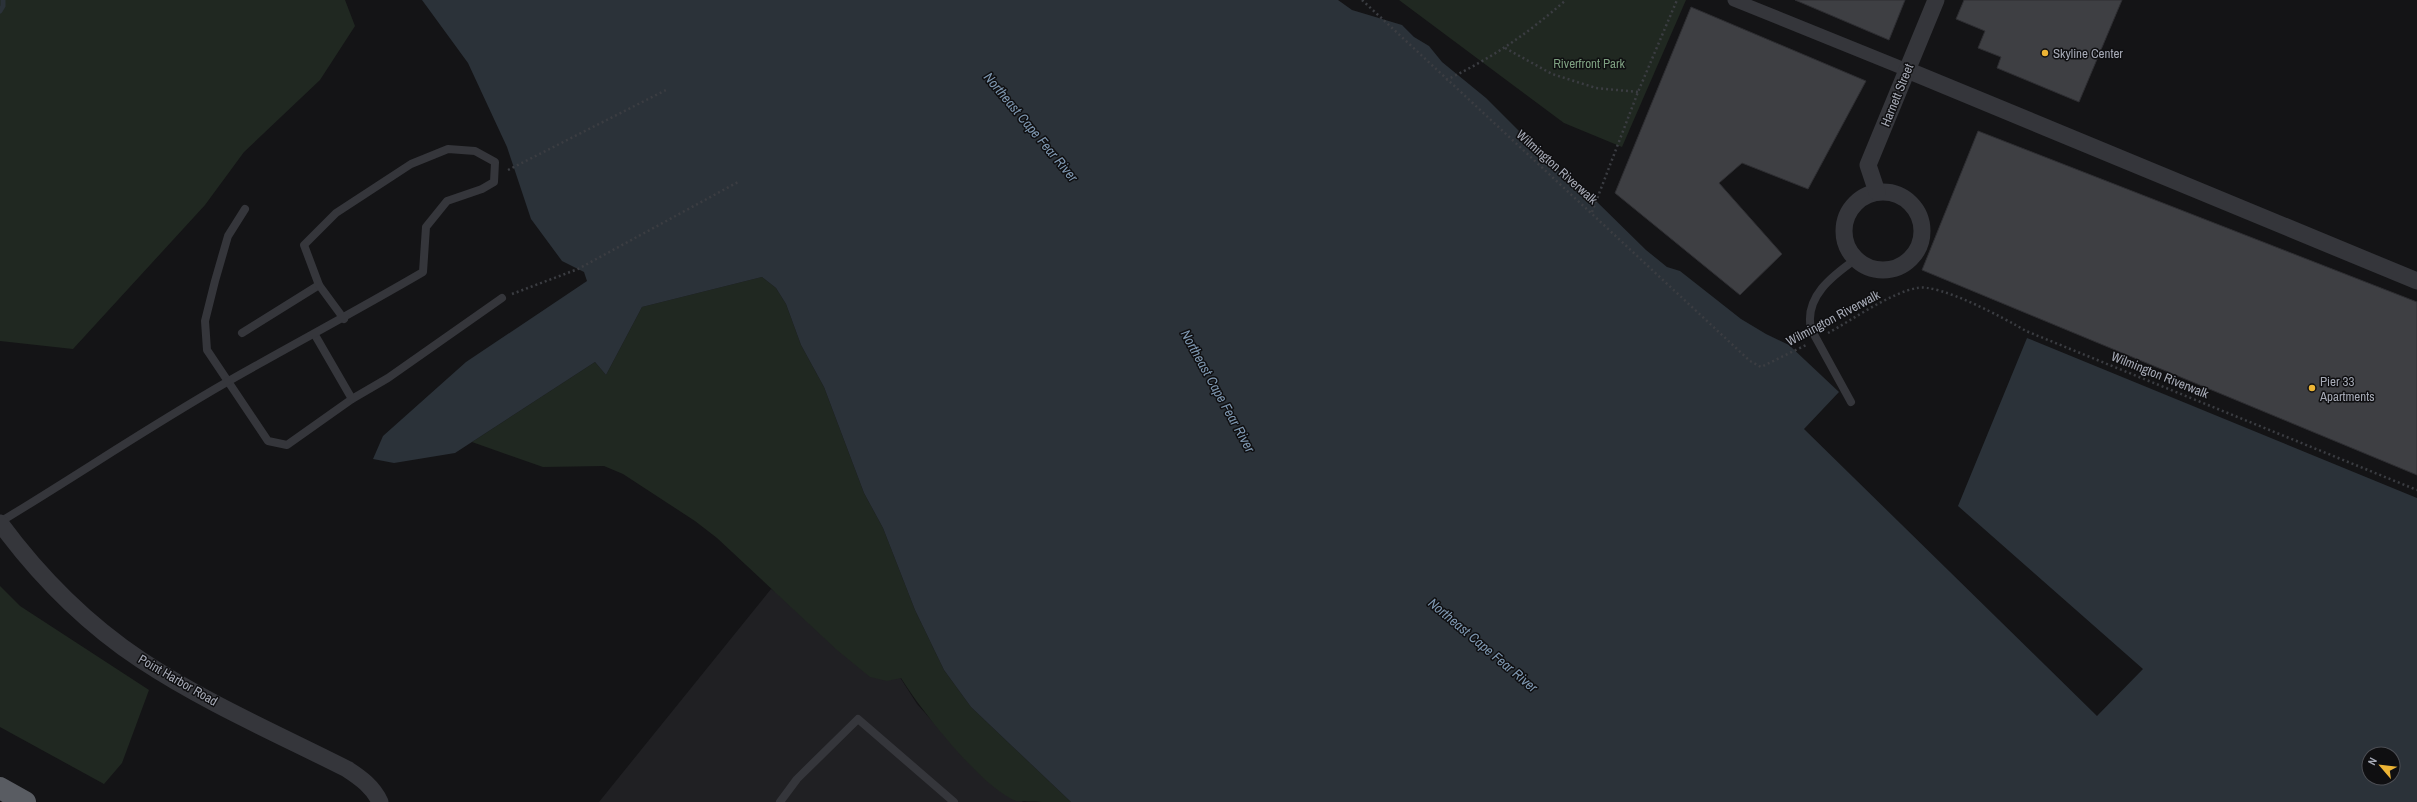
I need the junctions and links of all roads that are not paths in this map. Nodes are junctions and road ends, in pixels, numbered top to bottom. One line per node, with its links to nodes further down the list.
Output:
1 (1734, 0): 3 (street)
2 (1936, 0): 3 (street, Harnett Street)
3 (1907, 70): 4 (street, Harnett Street); 7 (street)
4 (1876, 192): 6 (street); 6 (street)
5 (245, 209): 13 (lane)
6 (1856, 260): 15 (lane)
7 (2417, 281)
8 (319, 285): 10 (lane); 10 (lane); 11 (lane)
9 (502, 298): 14 (lane)
10 (344, 319): 12 (lane)
11 (242, 333)
12 (315, 336): 13 (lane); 14 (lane)
13 (227, 383): 14 (lane); 16 (lane)
14 (352, 399)
15 (1851, 402)
16 (0, 523): 19 (street, Point Harbor Road)
17 (0, 788): 18 (highway)
18 (25, 802)
19 (380, 802)
20 (780, 802): 21 (lane)
21 (954, 802)

